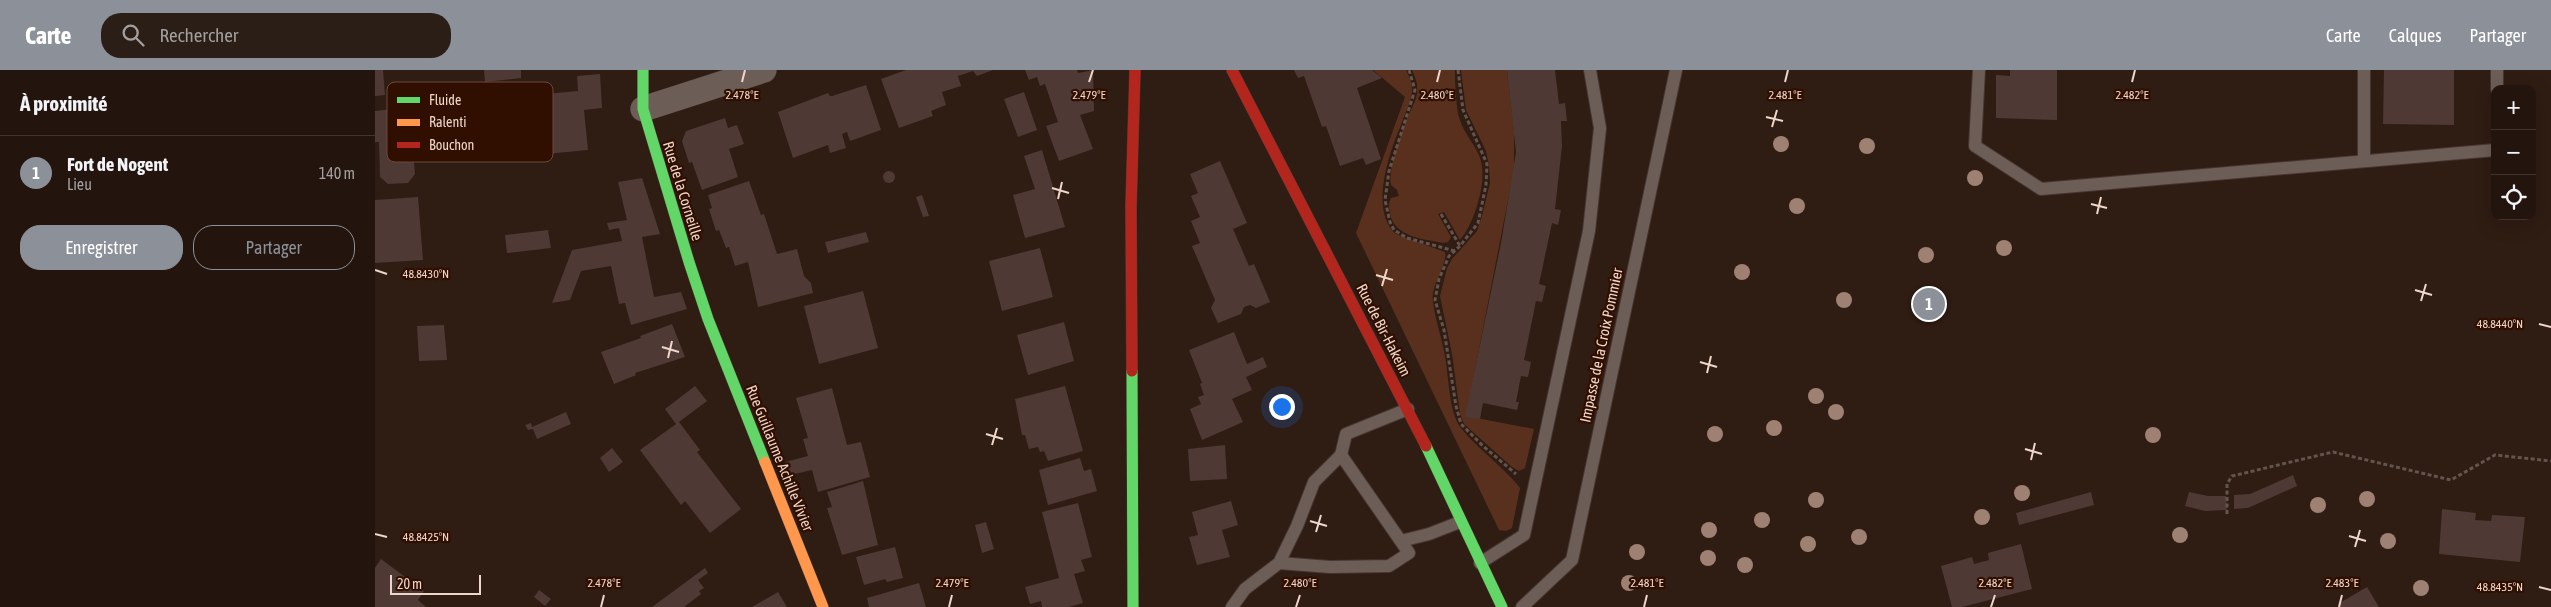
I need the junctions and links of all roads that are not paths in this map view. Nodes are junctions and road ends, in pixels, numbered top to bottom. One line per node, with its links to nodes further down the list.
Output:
1 (643, 70): 11 (street, Rue de la Corneille)
2 (765, 70): 11 (street)
3 (1232, 70): 15 (street, Rue de Bir-Hakeim)
4 (1590, 70): 20 (lane)
5 (1676, 70): 25 (lane, Impasse de la Croix Pommier)
6 (1979, 70): 13 (lane)
7 (2365, 70): 13 (lane)
8 (2497, 70): 10 (lane)
9 (1136, 72): 22 (street)
10 (2497, 85)
11 (643, 109): 14 (street, Rue de la Corneille)
12 (2491, 150): 13 (lane)
13 (2364, 160)
14 (709, 319): 21 (street, Rue Guillaume Achille Vivier)
15 (1408, 409): 16 (lane); 17 (street, Rue de Bir-Hakeim)
16 (1341, 455): 18 (lane); 19 (lane)
17 (1460, 522): 18 (lane); 20 (street, Rue de Bir-Hakeim)
18 (1401, 541): 19 (lane)
19 (1279, 563): 23 (lane)
20 (1480, 564): 24 (street, Rue de Bir-Hakeim)
21 (823, 607)
22 (1133, 607)
23 (1232, 607)
24 (1502, 607)
25 (1522, 607)

